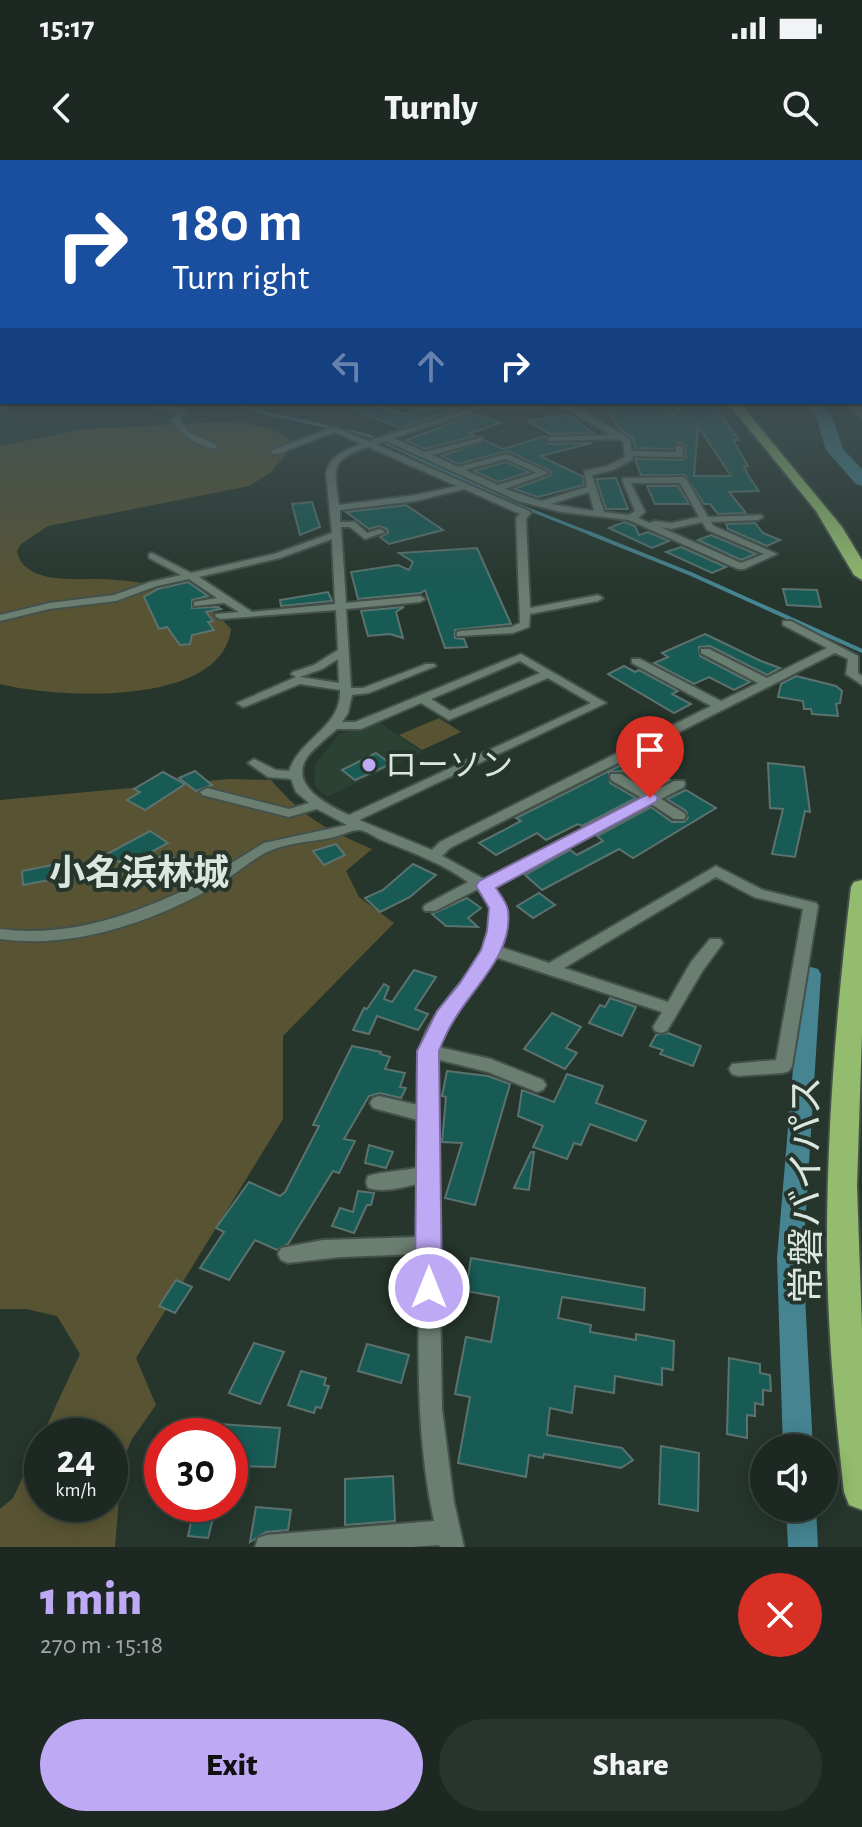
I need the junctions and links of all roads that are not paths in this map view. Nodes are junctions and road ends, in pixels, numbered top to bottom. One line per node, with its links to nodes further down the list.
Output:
1 (333, 464): 14 (street)
2 (413, 464): 10 (street)
3 (443, 464): 9 (street)
4 (479, 464): 9 (street)
5 (524, 464): 12 (street)
6 (620, 464): 11 (street)
7 (783, 464): 24 (highway)
8 (797, 464): 22 (highway)
9 (457, 470): 12 (street)
10 (462, 487): 14 (street); 31 (street)
11 (592, 488): 13 (street); 15 (street)
12 (495, 489): 13 (street)
13 (541, 504): 15 (street)
14 (335, 508): 20 (street)
15 (600, 514): 17 (street)
16 (758, 517): 18 (street)
17 (631, 518): 18 (street); 19 (street)
18 (705, 519): 19 (street); 19 (street)
19 (642, 523)
20 (336, 529): 21 (street); 25 (street); 30 (street)
21 (380, 532)
22 (862, 546)
23 (152, 556): 25 (street)
24 (862, 575)
25 (192, 577): 28 (street); 34 (street)
26 (598, 598): 31 (street)
27 (420, 599): 30 (street)
28 (223, 600): 29 (street); 32 (street)
29 (198, 604)
30 (341, 607): 32 (street); 38 (street)
31 (525, 612): 36 (street)
32 (250, 615): 33 (street)
33 (220, 616)
34 (0, 618)
35 (787, 623): 37 (street)
36 (461, 634)
37 (836, 648): 44 (street); 45 (street)
38 (343, 651): 43 (street); 46 (street)
39 (705, 651): 45 (street)
40 (636, 661): 49 (street)
41 (430, 666): 46 (street)
42 (549, 673): 47 (street); 47 (street); 59 (street)
43 (297, 674)
44 (862, 682)
45 (768, 683): 49 (street)
46 (346, 689): 48 (street); 50 (street)
47 (423, 699): 50 (street)
48 (243, 703)
49 (722, 707): 60 (street)
50 (333, 725): 52 (street)
51 (254, 763): 52 (street)
52 (295, 775): 57 (street)
53 (616, 777): 56 (street)
54 (679, 784): 56 (street)
55 (207, 792): 57 (street)
56 (650, 798): 58 (street); 63 (street)
57 (321, 804): 59 (street)
58 (679, 816)
59 (353, 823): 60 (street); 62 (street)
60 (433, 857): 63 (street)
61 (165, 858): 62 (street)
62 (211, 883): 66 (street)
63 (483, 884): 65 (street); 68 (street)
64 (862, 887): 81 (highway, 常磐バイパス)
65 (430, 908)
66 (0, 934)
67 (715, 943): 70 (street)
68 (491, 950): 69 (street); 72 (street)
69 (549, 970): 70 (street); 73 (street)
70 (672, 1009): 71 (street)
71 (661, 1027)
72 (428, 1051): 74 (street); 76 (street)
73 (738, 1069)
74 (537, 1085)
75 (379, 1103): 76 (street)
76 (428, 1115): 77 (street)
77 (430, 1173): 78 (street); 79 (street)
78 (375, 1182)
79 (429, 1245): 80 (street); 82 (street)
80 (288, 1254)
81 (862, 1492)
82 (450, 1539): 83 (street)
83 (267, 1547)

